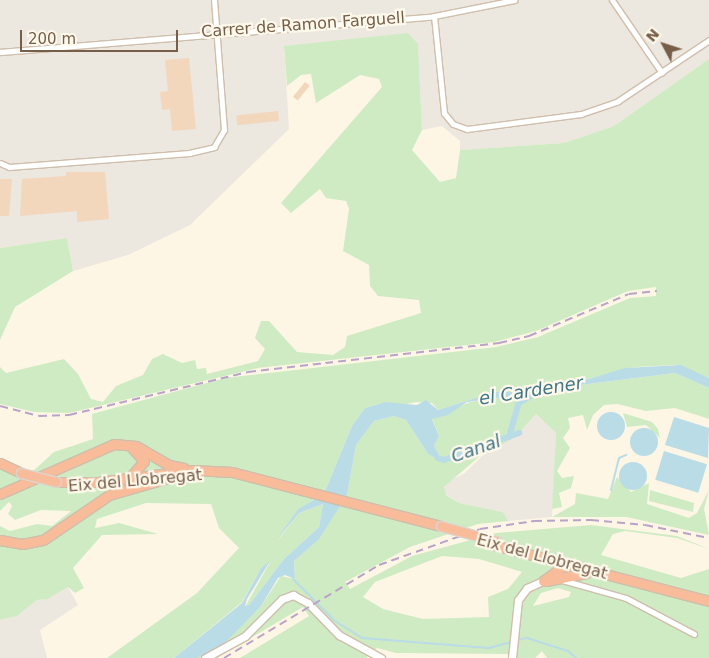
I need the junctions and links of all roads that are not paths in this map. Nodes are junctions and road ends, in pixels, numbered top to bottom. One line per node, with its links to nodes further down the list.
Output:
1 (214, 0): 5 (street)
2 (514, 0): 4 (street, Carrer de Ramon Farguell)
3 (612, 0): 8 (street)
4 (434, 16): 5 (street, Carrer de Ramon Farguell); 8 (street)
5 (216, 31): 7 (street, Carrer de Ramon Farguell); 9 (street)
6 (709, 40): 8 (street)
7 (0, 52)
8 (662, 73)
9 (0, 163)
10 (126, 445): 13 (highway); 17 (highway); 19 (highway)
11 (0, 463): 14 (highway)
12 (0, 468): 14 (highway)
13 (209, 470): 16 (highway, Eix del Llobregat); 17 (highway, Eix del Llobregat)
14 (19, 475): 18 (highway)
15 (173, 477): 16 (highway, Eix del Llobregat); 18 (highway, Eix del Llobregat); 23 (highway)
16 (250, 478): 22 (highway, Eix del Llobregat)
17 (98, 482): 18 (highway, Eix del Llobregat)
18 (53, 483)
19 (10, 492): 20 (highway); 21 (highway)
20 (0, 494)
21 (0, 500)
22 (438, 528): 24 (highway, Eix del Llobregat, bridge); 24 (highway, Eix del Llobregat)
23 (0, 540)
24 (548, 557): 25 (highway); 26 (highway, Eix del Llobregat); 28 (highway)
25 (566, 564): 26 (highway); 27 (highway); 28 (highway)
26 (596, 569): 27 (highway); 29 (highway, Eix del Llobregat); 30 (highway, Eix del Llobregat)
27 (561, 578): 28 (highway); 31 (street)
28 (545, 579): 34 (street)
29 (709, 596)
30 (709, 600)
31 (694, 634)
32 (205, 658): 33 (street)
33 (381, 658)
34 (512, 658)

